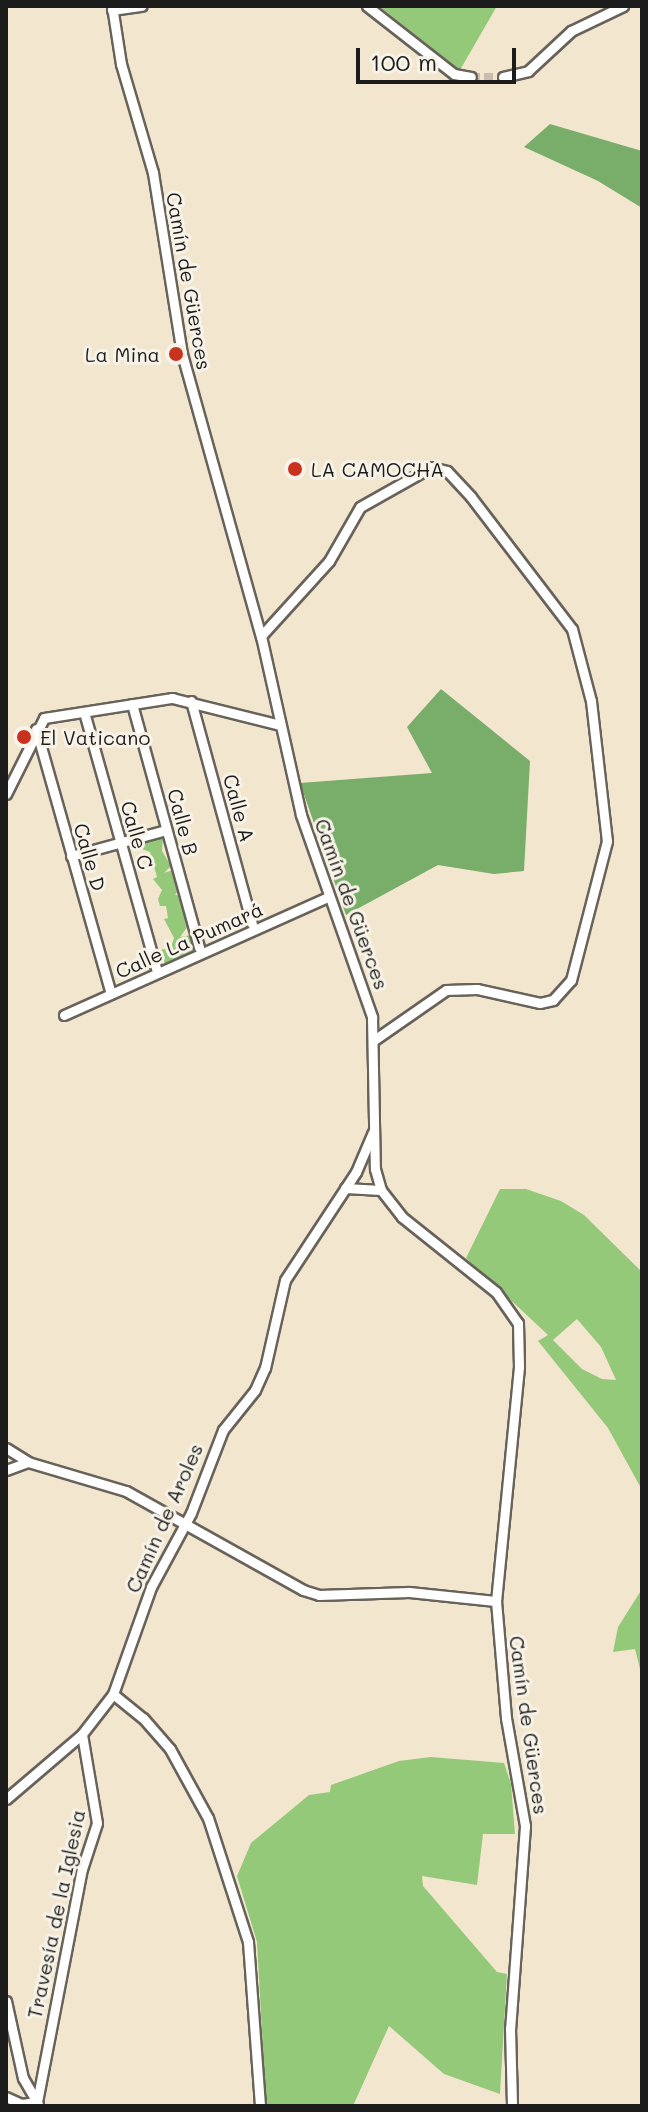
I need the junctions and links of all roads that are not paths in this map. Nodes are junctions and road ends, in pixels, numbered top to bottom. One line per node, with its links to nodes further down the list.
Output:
1 (142, 6): 4 (street)
2 (367, 6): 5 (street)
3 (623, 6): 6 (street)
4 (112, 8): 7 (street, Camín de Güerces)
5 (471, 77)
6 (503, 77)
7 (261, 636): 11 (street, Camín de Güerces); 23 (street)
8 (191, 701): 9 (street); 11 (street); 18 (street, Calle A)
9 (132, 704): 10 (street); 14 (street, Calle B)
10 (84, 712): 12 (street); 15 (street, Calle C)
11 (280, 725): 17 (street, Camín de Güerces)
12 (36, 729): 13 (street); 16 (street, Calle D)
13 (6, 794)
14 (166, 830): 15 (street); 19 (street, Calle B)
15 (120, 842): 16 (street); 20 (street, Calle C)
16 (71, 856): 21 (street, Calle D)
17 (328, 897): 21 (street, Calle La Pumará); 23 (street, Camín de Güerces)
18 (252, 924)
19 (199, 948)
20 (156, 969)
21 (111, 994): 22 (street, Calle La Pumará)
22 (64, 1015)
23 (374, 1040): 24 (street, Camín de Güerces)
24 (373, 1132): 25 (street, Camín de Aroles); 26 (street, Camín de Güerces)
25 (345, 1188): 26 (street); 30 (street, Camín de Aroles)
26 (381, 1190): 31 (street, Camín de Güerces)
27 (6, 1448): 28 (street)
28 (28, 1462): 29 (street); 30 (street)
29 (6, 1470)
30 (185, 1526): 31 (street); 32 (street, Camín de Aroles)
31 (496, 1601): 39 (street, Camín de Güerces)
32 (113, 1694): 33 (street, Camín de Aroles); 38 (street)
33 (82, 1734): 34 (street, Camín de Aroles); 37 (street, Travesía de la Iglesia)
34 (6, 1799)
35 (6, 2001): 37 (street)
36 (6, 2097): 37 (street)
37 (37, 2104)
38 (260, 2106)
39 (512, 2106)

